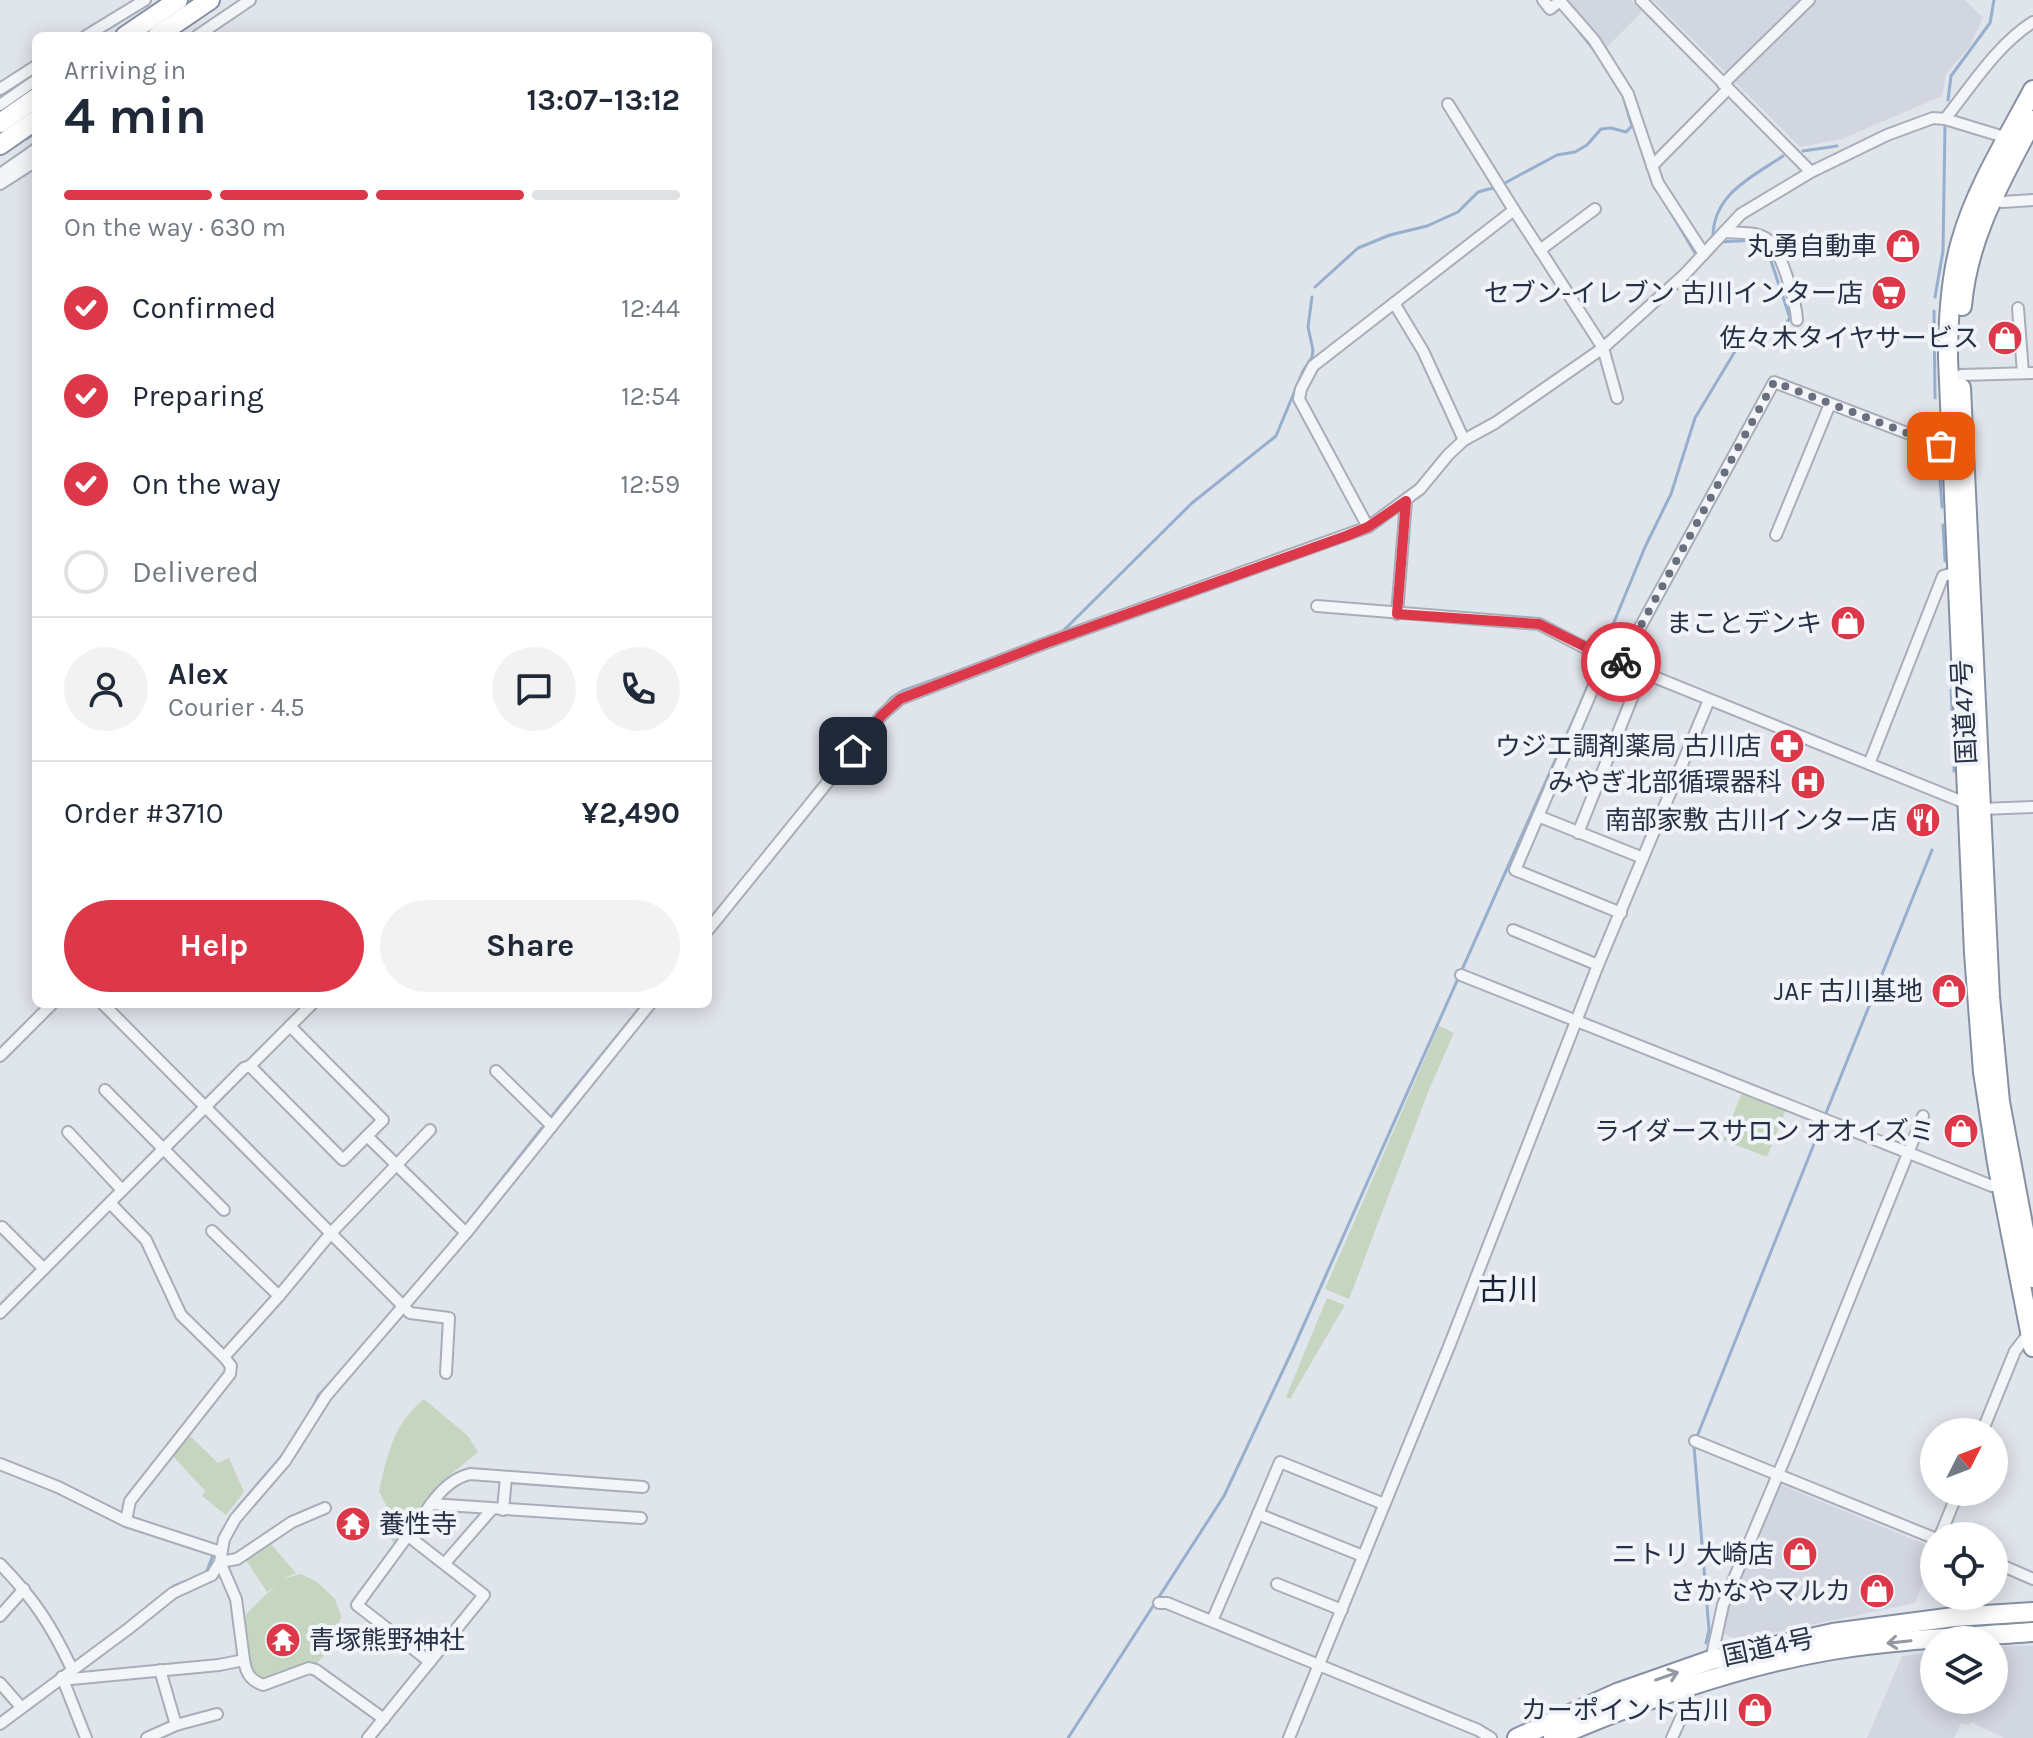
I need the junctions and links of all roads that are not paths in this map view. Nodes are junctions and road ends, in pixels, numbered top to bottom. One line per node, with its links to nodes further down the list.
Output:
1 (145, 0): 10 (street)
2 (178, 0): 11 (highway)
3 (210, 0): 12 (highway)
4 (250, 0): 13 (street)
5 (1543, 0): 8 (street)
6 (1641, 0): 16 (street)
7 (1809, 0): 16 (street)
8 (1561, 1): 30 (street)
9 (2033, 22): 22 (street)
10 (94, 32)
11 (131, 32)
12 (163, 32)
13 (203, 32)
14 (32, 69): 17 (street)
15 (32, 83): 20 (street)
16 (1726, 86): 30 (street); 31 (street)
17 (0, 89)
18 (2033, 90): 26 (highway, 国道47号)
19 (32, 101): 24 (highway)
20 (7, 102)
21 (1448, 104): 37 (street)
22 (1945, 119): 26 (street); 31 (street)
23 (2033, 120): 26 (highway, 国道47号)
24 (0, 123)
25 (32, 123): 27 (highway)
26 (2014, 141): 34 (highway, 国道47号); 50 (highway, 国道47号)
27 (0, 145)
28 (32, 148): 32 (street)
29 (32, 164): 33 (street)
30 (1652, 166): 40 (street)
31 (1811, 172): 38 (street)
32 (0, 174)
33 (0, 184)
34 (1991, 198): 35 (street); 46 (highway, 国道47号)
35 (2033, 200)
36 (1595, 209): 39 (street)
37 (1514, 210): 39 (street); 41 (street)
38 (1719, 237): 40 (street); 43 (street)
39 (1540, 250): 44 (street)
40 (1704, 254): 44 (street)
41 (1394, 303): 49 (street); 52 (street)
42 (2018, 308): 45 (street)
43 (1797, 320)
44 (1603, 348): 47 (street); 49 (street)
45 (2028, 373): 46 (street)
46 (1961, 375): 62 (highway, 国道47号)
47 (1617, 398)
48 (1830, 404): 50 (street); 53 (street); 58 (street)
49 (1464, 440): 51 (street)
50 (1951, 444): 54 (highway, 国道47号)
51 (1406, 501): 52 (street); 56 (street)
52 (1368, 527): 68 (street)
53 (1776, 535)
54 (1957, 572): 61 (street); 62 (highway, 国道47号)
55 (1317, 606): 56 (street)
56 (1397, 614): 57 (street)
57 (1602, 656): 58 (street); 64 (street)
58 (1620, 664): 59 (street)
59 (1642, 673): 60 (street); 65 (street)
60 (1709, 700): 61 (street); 66 (street)
61 (1869, 764): 62 (street)
62 (1975, 806): 63 (street); 91 (highway, 国道47号); 95 (highway, 国道47号)
63 (2033, 807)
64 (1538, 816): 65 (street); 67 (street)
65 (1578, 833): 66 (street)
66 (1643, 858): 67 (street)
67 (1621, 913): 70 (street)
68 (712, 925)
69 (1513, 930): 70 (street)
70 (1598, 965): 76 (street)
71 (1461, 975): 76 (street)
72 (48, 1008): 78 (street)
73 (107, 1008): 82 (street)
74 (308, 1008): 77 (street)
75 (647, 1008): 84 (street)
76 (1577, 1021): 89 (street); 115 (street)
77 (290, 1026): 79 (street); 87 (street)
78 (0, 1056)
79 (250, 1066): 82 (street); 87 (street)
80 (496, 1071): 84 (street)
81 (105, 1090): 88 (street)
82 (205, 1107): 88 (street); 98 (street)
83 (1923, 1116): 89 (street)
84 (552, 1126): 99 (street)
85 (430, 1130): 90 (street)
86 (68, 1132): 92 (street)
87 (367, 1136): 90 (street)
88 (164, 1148): 92 (street); 94 (street)
89 (1910, 1153): 91 (street); 111 (street)
90 (396, 1165): 98 (street); 99 (street)
91 (2000, 1182): 105 (highway, 国道47号)
92 (122, 1190): 93 (street)
93 (110, 1203): 100 (street); 106 (street)
94 (224, 1210)
95 (2026, 1211): 101 (highway, 国道47号)
96 (2, 1227): 100 (street)
97 (212, 1231): 102 (street)
98 (331, 1233): 102 (street); 103 (street)
99 (466, 1233): 103 (street)
100 (44, 1269): 104 (street)
101 (2033, 1278)
102 (279, 1296): 106 (street)
103 (403, 1306): 107 (street); 124 (street)
104 (0, 1313)
105 (2032, 1340): 108 (street)
106 (224, 1357): 120 (street)
107 (446, 1373)
108 (1988, 1418)
109 (1695, 1441): 111 (street)
110 (0, 1464): 120 (street)
111 (1777, 1475): 121 (street); 138 (street)
112 (506, 1477): 113 (street); 114 (street); 117 (street)
113 (643, 1487)
114 (431, 1504): 117 (street); 122 (street)
115 (1384, 1504): 118 (street); 123 (street)
116 (325, 1508): 124 (street)
117 (498, 1510): 119 (street); 125 (street)
118 (1258, 1514): 123 (street); 135 (street)
119 (641, 1518)
120 (126, 1521): 124 (street)
121 (1920, 1530)
122 (407, 1535): 125 (street); 139 (street)
123 (1363, 1556): 132 (street)
124 (220, 1557): 137 (street); 142 (street)
125 (445, 1563): 139 (street)
126 (0, 1564): 130 (street)
127 (2008, 1568): 128 (street)
128 (2033, 1579)
129 (1277, 1584): 132 (street)
130 (24, 1589): 134 (street); 142 (street)
131 (1159, 1603): 135 (street)
132 (1342, 1610): 140 (street)
133 (2033, 1612): 138 (highway, 国道4号)
134 (0, 1616)
135 (1212, 1621): 140 (street)
136 (2033, 1632): 144 (highway, 国道4号, one-way to 144)
137 (244, 1660): 141 (street); 147 (street)
138 (1711, 1660): 155 (highway, 国道4号, one-way to 138)
139 (430, 1662): 147 (street)
140 (1321, 1665): 153 (street); 154 (street)
141 (160, 1670): 142 (street); 149 (street)
142 (67, 1673): 145 (street); 150 (street)
143 (0, 1683): 145 (street)
144 (1687, 1689): 156 (highway, 国道4号); 157 (street)
145 (21, 1707): 148 (street)
146 (217, 1714): 149 (street)
147 (384, 1719): 152 (street)
148 (0, 1724)
149 (176, 1725): 151 (street)
150 (86, 1738)
151 (147, 1738)
152 (368, 1738)
153 (1289, 1738)
154 (1491, 1738)
155 (1517, 1738)
156 (1553, 1738)
157 (1672, 1738)

